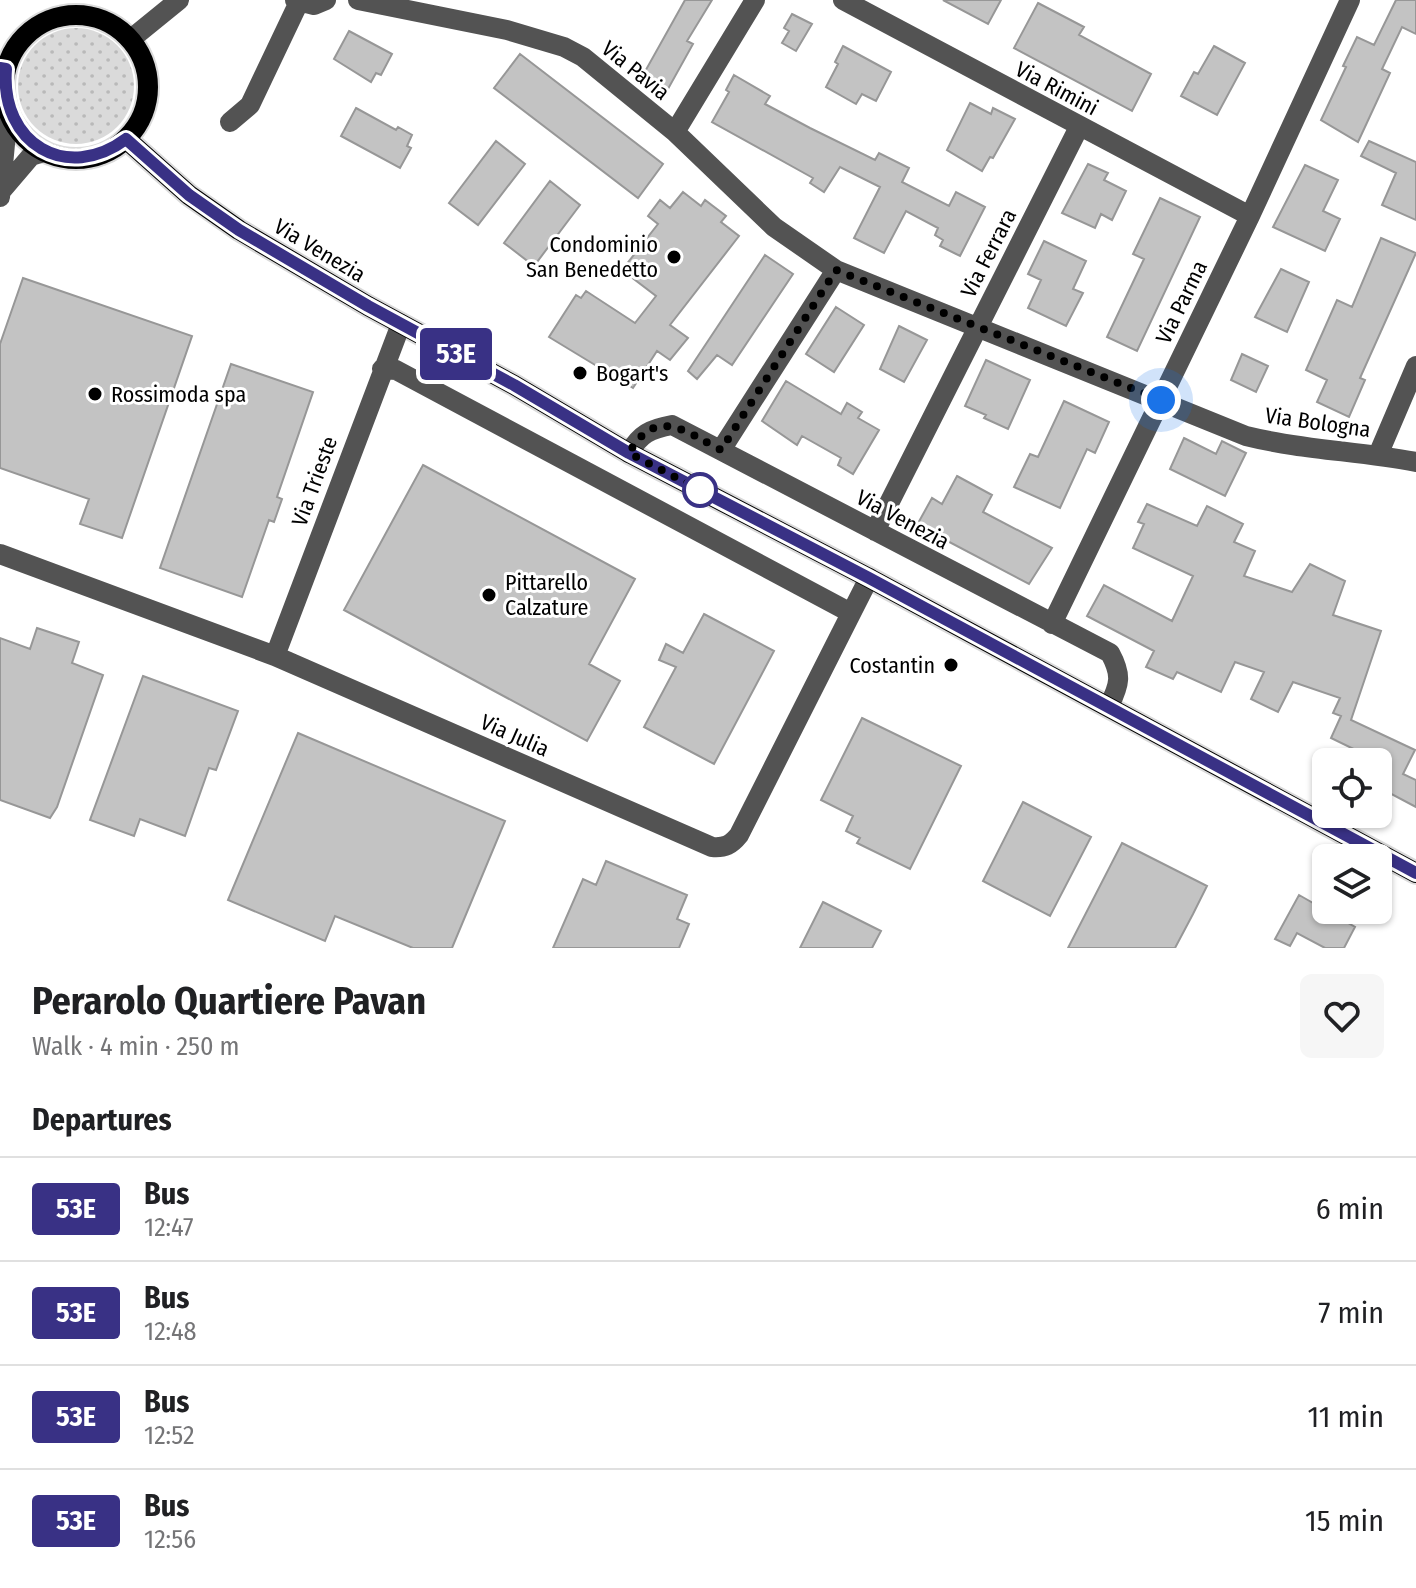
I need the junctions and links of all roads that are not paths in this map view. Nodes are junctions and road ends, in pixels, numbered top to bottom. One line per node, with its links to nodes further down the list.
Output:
1 (179, 0): 8 (street)
2 (326, 0): 7 (street)
3 (358, 0): 13 (street, Via Pavia)
4 (755, 0): 13 (street)
5 (843, 0): 12 (street, Via Rimini)
6 (1350, 0): 17 (street, Via Parma)
7 (297, 1): 11 (street)
8 (131, 39): 9 (main road); 14 (main road)
9 (3, 69): 10 (main road)
10 (8, 112): 15 (main road); 16 (street)
11 (230, 122)
12 (1079, 127): 17 (street, Via Rimini); 20 (street, Via Ferrara)
13 (675, 132): 18 (street, Via Pavia)
14 (126, 139): 15 (main road); 19 (main road, Via Venezia)
15 (44, 152): 16 (street)
16 (1, 193)
17 (1250, 216): 23 (street, Via Parma)
18 (836, 270): 20 (street, Via Pavia); 24 (street)
19 (401, 324): 22 (street, Via Trieste); 25 (main road, Via Venezia)
20 (977, 328): 23 (street, Via Pavia); 28 (street, Via Ferrara)
21 (1416, 366): 26 (street, Via Bologna)
22 (382, 369): 31 (street); 33 (street, Via Trieste)
23 (1161, 400): 26 (street, Via Bologna); 32 (street, Via Parma)
24 (721, 450): 25 (street, Via Venezia); 28 (street, Via Venezia)
25 (629, 453): 30 (main road, Via Venezia)
26 (1378, 455): 27 (street)
27 (1416, 462)
28 (875, 531): 32 (street, Via Venezia)
29 (0, 554): 33 (street, Via Julia)
30 (869, 578): 31 (street, Via Julia); 34 (main road, Via Venezia)
31 (851, 613): 33 (street, Via Julia)
32 (1052, 624): 34 (street, Via Venezia)
33 (275, 656)
34 (1109, 706): 35 (main road, Via Venezia)
35 (1416, 873)

